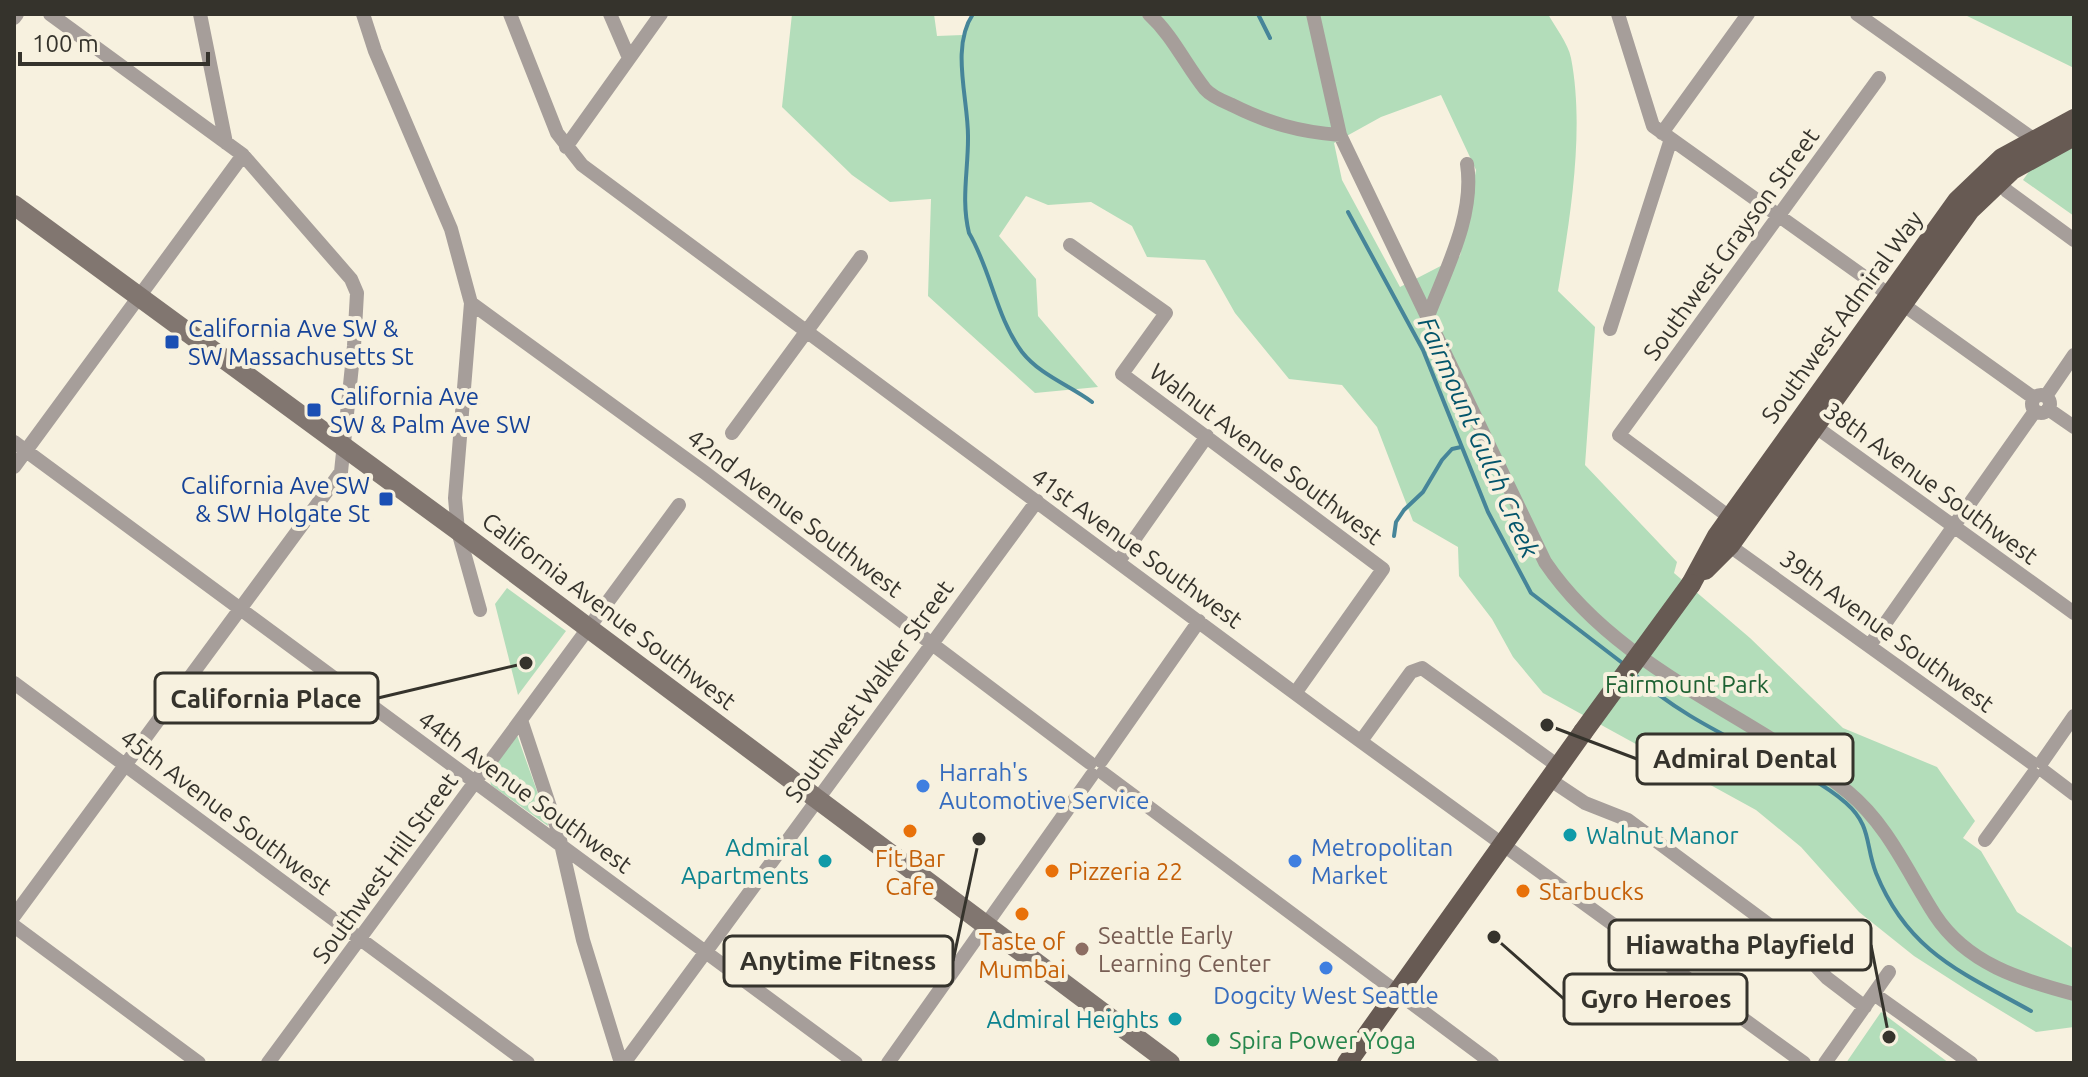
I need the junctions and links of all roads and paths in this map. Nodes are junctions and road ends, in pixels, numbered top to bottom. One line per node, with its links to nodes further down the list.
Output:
1 (50, 14): 19 (street)
2 (200, 14): 19 (street)
3 (363, 14): 31 (street)
4 (510, 14): 20 (street, 41st Avenue Southwest)
5 (610, 14): 12 (street)
6 (661, 14): 12 (street)
7 (1149, 14): 15 (street)
8 (1313, 14): 15 (street)
9 (1618, 14): 16 (street)
10 (1748, 14): 16 (street)
11 (1857, 14): 18 (street)
12 (629, 58): 20 (street)
13 (1879, 78): 25 (street, Southwest Grayson Street)
14 (2074, 119): 18 (main road, Southwest Admiral Way)
15 (1340, 135): 32 (street)
16 (1666, 136): 25 (street); 33 (street)
17 (2074, 136): 23 (main road, Southwest Admiral Way)
18 (2033, 139): 23 (main road, Southwest Admiral Way)
19 (226, 143): 21 (street)
20 (566, 147): 34 (street, 41st Avenue Southwest)
21 (243, 155): 29 (street); 42 (street)
22 (1467, 164): 32 (street)
23 (1994, 175): 26 (street); 30 (main road, Southwest Admiral Way)
24 (14, 205): 29 (main road, California Avenue Southwest)
25 (1778, 217): 30 (street); 46 (street, Southwest Grayson Street)
26 (2074, 240)
27 (1070, 245): 40 (street, Walnut Avenue Southwest)
28 (861, 257): 34 (street)
29 (139, 297): 41 (street); 42 (main road, California Avenue Southwest)
30 (1895, 301): 36 (street); 37 (main road, Southwest Admiral Way)
31 (471, 303): 48 (street); 56 (street, 42nd Avenue Southwest)
32 (1428, 316): 80 (street)
33 (1610, 329)
34 (806, 333): 39 (street); 44 (street, 41st Avenue Southwest)
35 (2074, 355): 36 (street)
36 (2041, 403): 38 (street); 47 (street)
37 (1808, 422): 46 (main road, Southwest Admiral Way); 47 (street, 38th Avenue Southwest)
38 (2074, 427)
39 (732, 433)
40 (1207, 436): 50 (street); 59 (street, Walnut Avenue Southwest)
41 (20, 446): 43 (street); 51 (street, 44th Avenue Southwest)
42 (345, 449): 48 (main road, California Avenue Southwest); 51 (street)
43 (14, 467)
44 (1037, 501): 50 (street, 41st Avenue Southwest); 56 (street, Southwest Walker Street)
45 (679, 505): 55 (street, Southwest Hill Street)
46 (1736, 522): 49 (main road, Southwest Admiral Way)
47 (1953, 526): 53 (street, 38th Avenue Southwest); 57 (street)
48 (458, 531): 52 (street); 55 (main road, California Avenue Southwest)
49 (1723, 541): 57 (street, 39th Avenue Southwest); 66 (main road, Southwest Admiral Way, bridge)
50 (1119, 561): 54 (street, 41st Avenue Southwest)
51 (239, 609): 63 (street); 67 (street, 44th Avenue Southwest)
52 (480, 610)
53 (2074, 613)
54 (1199, 621): 59 (street, 41st Avenue Southwest); 64 (street)
55 (588, 630): 61 (street, Southwest Hill Street); 69 (main road, California Avenue Southwest)
56 (931, 643): 64 (street, 42nd Avenue Southwest); 69 (street, Southwest Walker Street)
57 (1870, 645): 65 (street, 39th Avenue Southwest)
58 (14, 683): 63 (street, 45th Avenue Southwest)
59 (1296, 692): 62 (street, 41st Avenue Southwest)
60 (2074, 716): 65 (street)
61 (521, 720): 67 (street, Southwest Hill Street); 71 (street)
62 (1361, 741): 66 (street); 72 (street, 41st Avenue Southwest)
63 (125, 764): 73 (street); 76 (street, 45th Avenue Southwest)
64 (1096, 768): 74 (street); 79 (street, 42nd Avenue Southwest)
65 (2038, 768): 68 (street, 39th Avenue Southwest); 70 (street)
66 (1554, 772): 72 (main road, Southwest Admiral Way); 81 (street)
67 (475, 783): 71 (street, 44th Avenue Southwest); 76 (street, Southwest Hill Street)
68 (2074, 794)
69 (818, 799): 74 (main road, California Avenue Southwest); 77 (street, Southwest Walker Street)
70 (1985, 840)
71 (561, 845): 77 (street, 44th Avenue Southwest); 85 (street)
72 (1502, 845): 79 (main road, Southwest Admiral Way); 91 (street, 41st Avenue Southwest)
73 (14, 916)
74 (985, 925): 87 (street); 88 (main road, California Avenue Southwest)
75 (14, 926): 82 (street)
76 (359, 939): 83 (street, Southwest Hill Street); 84 (street, 45th Avenue Southwest)
77 (706, 951): 85 (street, Southwest Walker Street); 86 (street, 44th Avenue Southwest)
78 (1889, 972): 81 (street)
79 (1398, 992): 89 (main road, Southwest Admiral Way); 90 (street, 42nd Avenue Southwest)
80 (2074, 994)
81 (1870, 1000): 92 (street); 93 (street)
82 (199, 1063)
83 (268, 1063)
84 (528, 1063)
85 (622, 1063)
86 (856, 1063)
87 (888, 1063)
88 (1170, 1063)
89 (1347, 1063)
90 (1492, 1063)
91 (1804, 1063)
92 (1825, 1063)
93 (1971, 1063)

